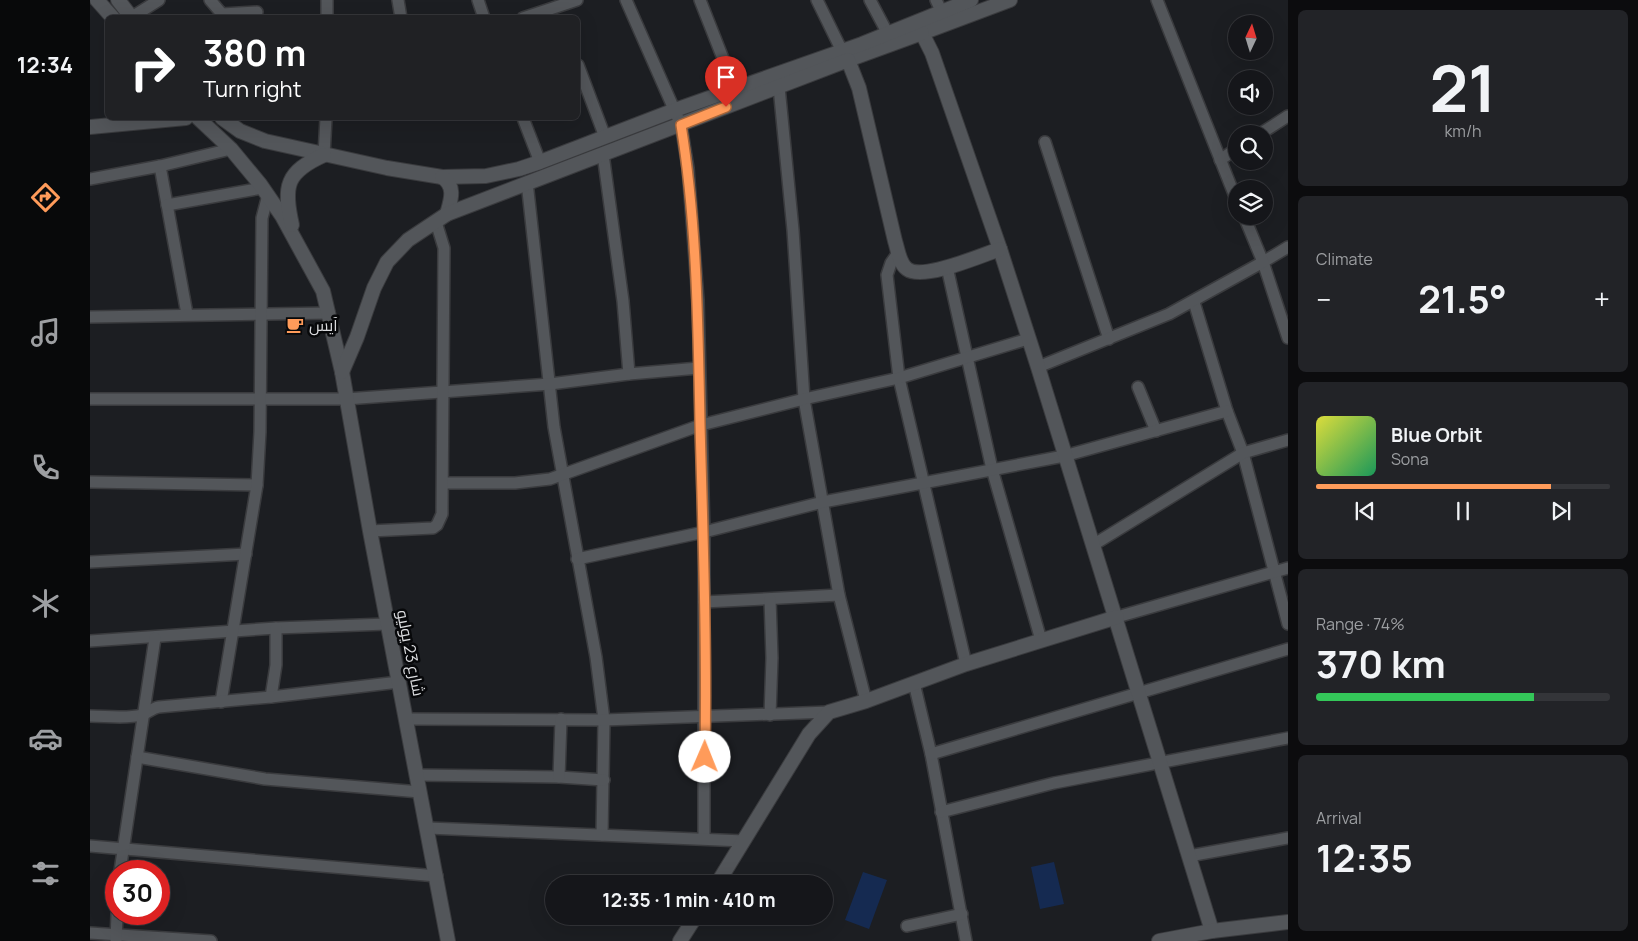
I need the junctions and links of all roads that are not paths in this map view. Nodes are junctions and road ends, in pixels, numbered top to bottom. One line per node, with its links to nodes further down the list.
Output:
1 (97, 0): 19 (street)
2 (118, 0): 20 (street)
3 (159, 0): 21 (street)
4 (210, 0): 18 (street)
5 (327, 0): 22 (street)
6 (398, 0): 23 (street)
7 (478, 0): 24 (street)
8 (577, 0): 16 (street)
9 (626, 0): 32 (street)
10 (700, 0): 31 (street)
11 (817, 0): 28 (street)
12 (870, 0): 27 (street)
13 (971, 0): 17 (street)
14 (1010, 0): 17 (street)
15 (1157, 0): 48 (street)
16 (556, 8): 25 (street)
17 (941, 11): 26 (street); 27 (street)
18 (257, 12)
19 (110, 15)
20 (130, 15)
21 (135, 15)
22 (327, 15)
23 (400, 15)
24 (483, 15)
25 (533, 15)
26 (922, 32): 28 (street); 61 (street)
27 (888, 34): 28 (street)
28 (845, 56): 30 (street); 31 (street); 62 (street)
29 (580, 70): 42 (street)
30 (778, 87): 39 (street); 84 (street)
31 (735, 89): 32 (street)
32 (674, 110): 39 (street); 42 (street)
33 (1288, 116): 40 (street)
34 (165, 120): 41 (street)
35 (200, 120): 44 (street)
36 (225, 120): 47 (street)
37 (326, 120): 47 (street)
38 (524, 120): 49 (street)
39 (681, 125): 45 (street); 75 (street)
40 (1273, 126)
41 (90, 127)
42 (605, 137): 49 (street)
43 (1045, 142): 72 (street)
44 (231, 149): 50 (street); 55 (street)
45 (603, 154): 54 (street); 77 (street)
46 (1228, 154): 48 (street)
47 (324, 155): 51 (street); 59 (street)
48 (1220, 160): 53 (street)
49 (540, 162): 51 (street)
50 (160, 166): 52 (street); 56 (street)
51 (442, 177): 57 (street)
52 (90, 179)
53 (1228, 180)
54 (527, 182): 57 (street); 79 (street)
55 (265, 191): 56 (street); 59 (street); 68 (street)
56 (167, 205): 66 (street)
57 (442, 218): 76 (street); 81 (street)
58 (1248, 225): 63 (street)
59 (297, 246): 67 (street, شارع 23 يوليو)
60 (1288, 247): 63 (street)
61 (1000, 249): 64 (street); 70 (street)
62 (898, 253): 64 (street); 78 (street)
63 (1263, 262): 65 (street); 71 (street)
64 (947, 267): 73 (street)
65 (1194, 302): 72 (street); 86 (street)
66 (187, 314): 68 (street); 69 (street)
67 (329, 314): 68 (street); 76 (street, شارع 23 يوليو)
68 (261, 315): 85 (street)
69 (90, 317)
70 (1028, 338): 73 (street); 74 (street)
71 (1288, 338)
72 (1109, 340): 74 (street)
73 (968, 359): 78 (street); 92 (street)
74 (1038, 367): 91 (street)
75 (699, 368): 77 (street); 87 (street)
76 (342, 372): 82 (street, شارع 23 يوليو)
77 (629, 374): 79 (street)
78 (900, 378): 84 (street); 96 (street)
79 (550, 384): 81 (street); 93 (street)
80 (1138, 387): 88 (street)
81 (443, 390): 82 (street); 95 (street)
82 (346, 398): 85 (street); 99 (street, شارع 23 يوليو)
83 (90, 399): 85 (street)
84 (804, 399): 87 (street); 98 (street)
85 (261, 400): 97 (street)
86 (1228, 411): 88 (street); 90 (street)
87 (700, 425): 93 (street); 100 (street)
88 (1156, 431): 91 (street)
89 (1288, 440): 90 (street)
90 (1243, 453): 101 (street); 106 (street)
91 (1064, 456): 92 (street); 101 (street)
92 (992, 469): 96 (street); 116 (street)
93 (561, 473): 95 (street); 103 (street)
94 (90, 482): 97 (street)
95 (443, 482): 99 (street)
96 (922, 483): 98 (street); 119 (street)
97 (257, 485): 102 (street)
98 (823, 502): 100 (street); 107 (street)
99 (370, 531): 111 (street, شارع 23 يوليو)
100 (704, 532): 103 (street); 109 (street)
101 (1092, 545): 110 (street)
102 (246, 554): 104 (street); 114 (street)
103 (578, 559): 133 (street)
104 (90, 562)
105 (1288, 568): 106 (street)
106 (1274, 572): 110 (street); 112 (street)
107 (839, 594): 108 (street); 124 (street)
108 (770, 599): 109 (street); 128 (street)
109 (704, 602): 130 (street)
110 (1116, 617): 116 (street); 122 (street)
111 (387, 624): 113 (street); 120 (street, شارع 23 يوليو)
112 (1288, 624)
113 (276, 628): 114 (street); 123 (street)
114 (234, 630): 115 (street); 125 (street)
115 (155, 638): 117 (street); 127 (street)
116 (1041, 640): 119 (street)
117 (90, 641)
118 (1288, 650): 122 (street)
119 (966, 664): 121 (street)
120 (399, 682): 123 (street); 131 (street, شارع 23 يوليو)
121 (914, 682): 124 (street); 135 (street)
122 (1140, 694): 135 (street); 137 (street)
123 (271, 697): 125 (street)
124 (866, 701): 126 (street)
125 (221, 702): 127 (street)
126 (829, 712): 128 (street); 147 (street)
127 (142, 715): 129 (street); 136 (street)
128 (770, 715): 130 (street)
129 (90, 716)
130 (706, 717): 133 (street); 145 (street)
131 (406, 719): 132 (street); 138 (street, شارع 23 يوليو)
132 (561, 719): 133 (street); 139 (street)
133 (604, 720): 140 (street)
134 (1288, 738): 137 (street)
135 (930, 754): 142 (street)
136 (137, 757): 141 (street); 149 (street)
137 (1160, 762): 142 (street); 150 (street)
138 (416, 775): 139 (street); 141 (street, شارع 23 يوليو)
139 (559, 776): 140 (street)
140 (604, 780): 144 (street)
141 (420, 792): 143 (street, شارع 23 يوليو)
142 (941, 812): 154 (street)
143 (428, 828): 144 (street); 153 (street, شارع 23 يوليو)
144 (602, 835): 145 (street)
145 (704, 837): 147 (street)
146 (1288, 838): 150 (street)
147 (744, 841): 152 (street)
148 (90, 846): 149 (street)
149 (122, 848): 151 (street); 153 (street)
150 (1190, 856): 160 (street)
151 (121, 860)
152 (723, 875)
153 (437, 876): 163 (street, شارع 23 يوليو)
154 (962, 914): 158 (street); 165 (street)
155 (1288, 922): 160 (street)
156 (117, 925): 161 (street)
157 (690, 925): 164 (street)
158 (907, 926)
159 (90, 932): 161 (street)
160 (1214, 936): 166 (street)
161 (116, 938): 162 (street)
162 (211, 941)
163 (448, 941)
164 (680, 941)
165 (966, 941)
166 (1159, 941)

